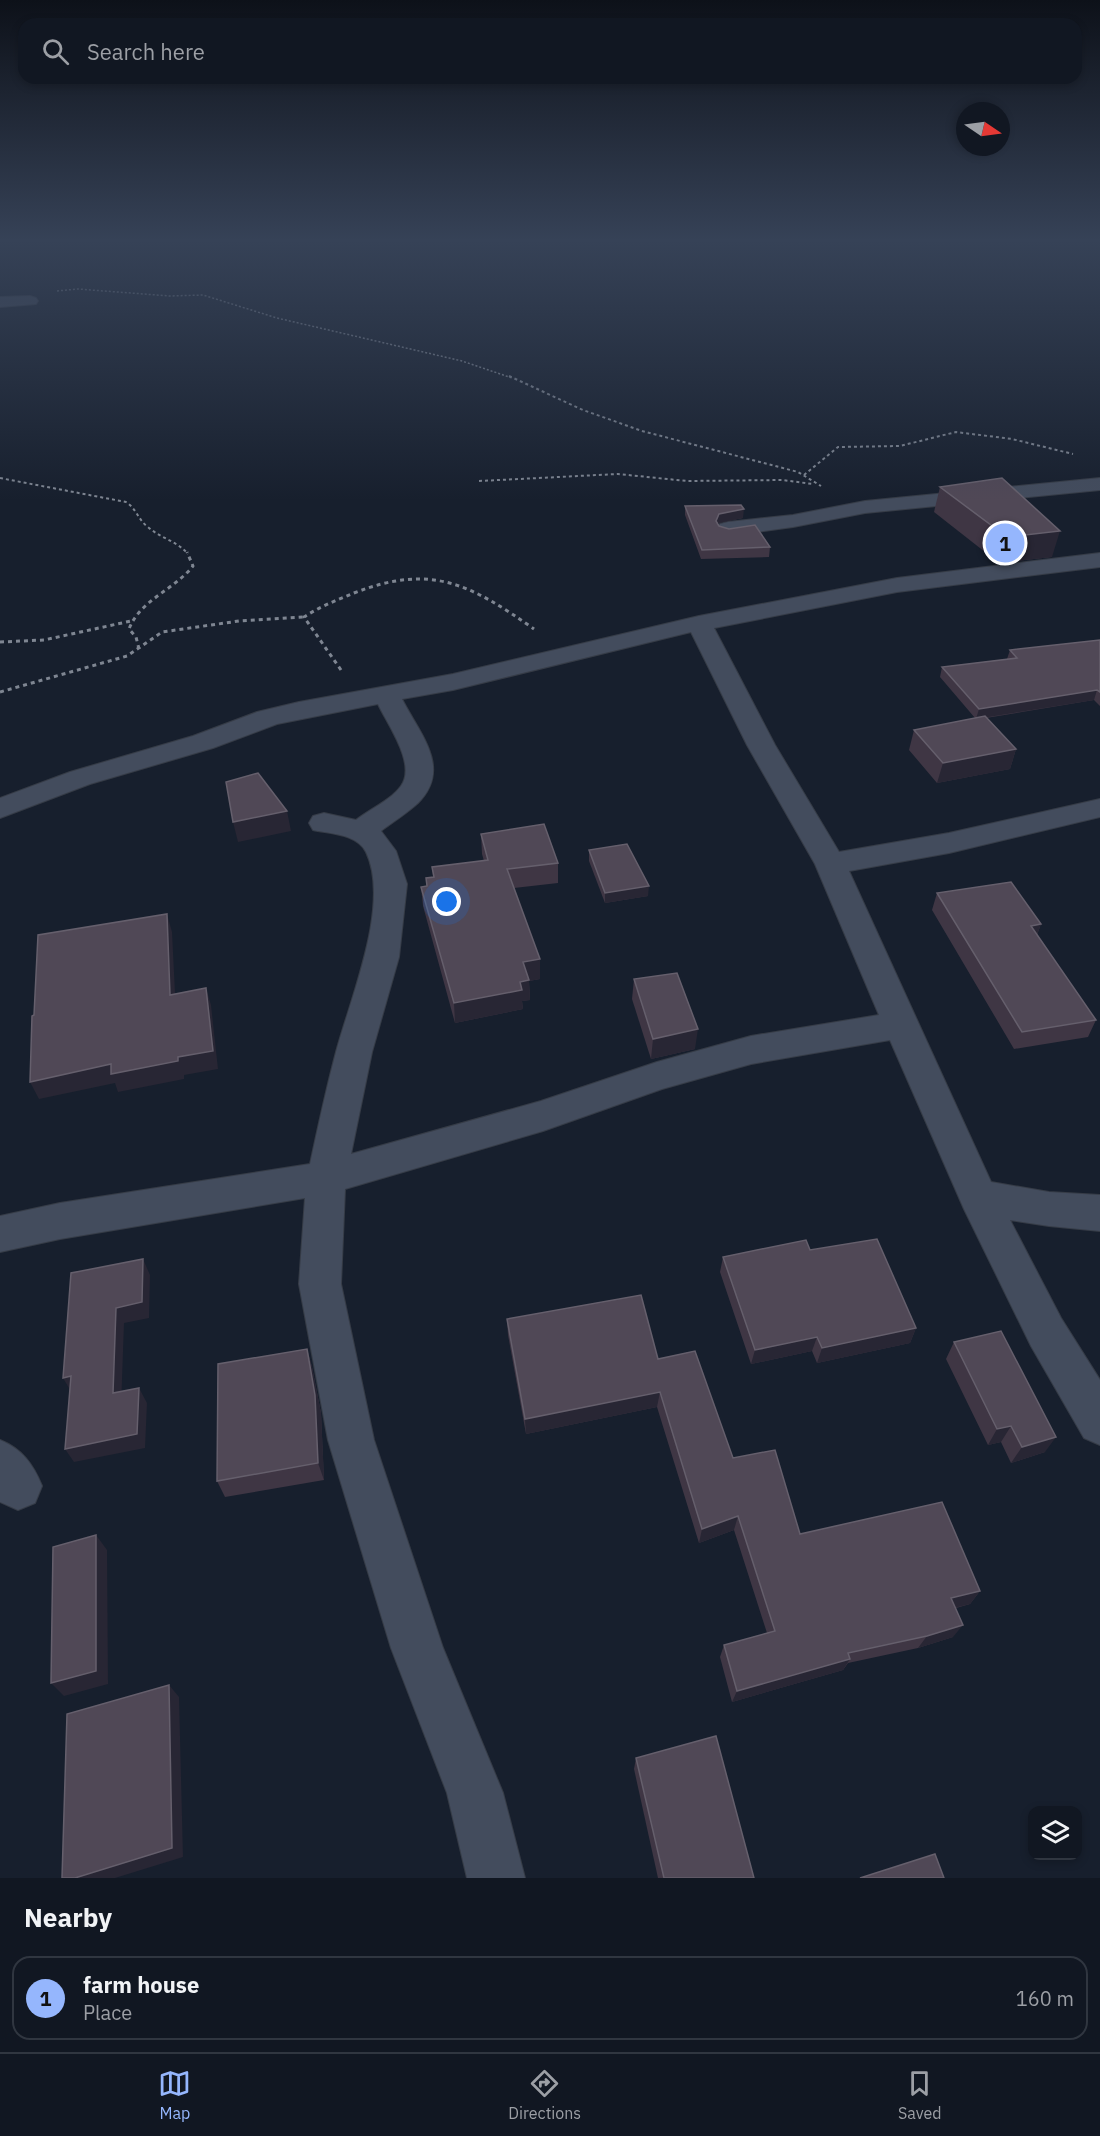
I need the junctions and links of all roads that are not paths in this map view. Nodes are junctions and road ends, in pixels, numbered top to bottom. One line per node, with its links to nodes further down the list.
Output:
1 (1100, 484): 2 (street)
2 (728, 528)
3 (1100, 560): 4 (street)
4 (699, 623): 5 (street); 10 (street)
5 (381, 695): 7 (street); 9 (street)
6 (1100, 808): 10 (street)
7 (0, 809)
8 (324, 823): 9 (street)
9 (362, 831): 12 (street)
10 (830, 864): 11 (street)
11 (903, 1024): 12 (street); 13 (street)
12 (326, 1178): 15 (street); 17 (street)
13 (978, 1197): 14 (street); 16 (street)
14 (1100, 1213)
15 (0, 1234)
16 (1100, 1422)
17 (496, 1878)

